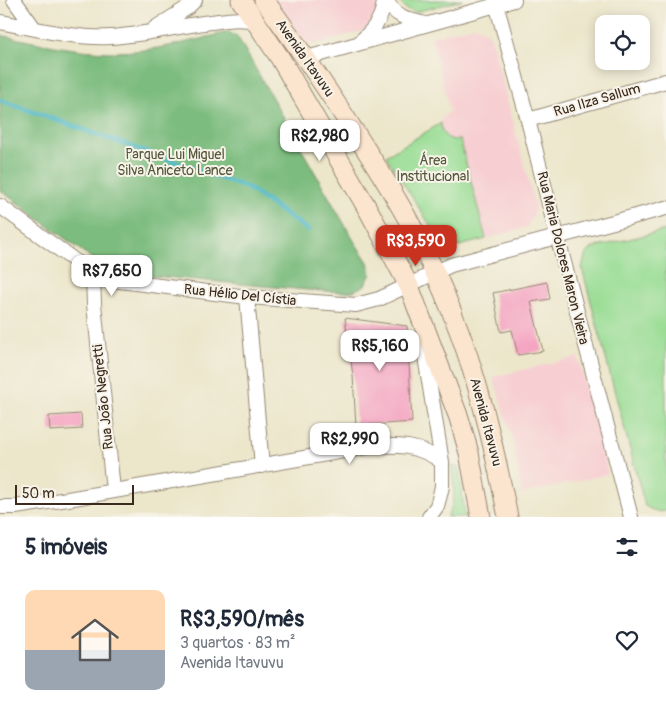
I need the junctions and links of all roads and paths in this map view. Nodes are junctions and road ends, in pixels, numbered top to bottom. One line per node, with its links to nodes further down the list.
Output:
1 (14, 0): 11 (street)
2 (195, 0): 12 (street)
3 (241, 0): 9 (main road, Avenida Itavuvu)
4 (264, 0): 14 (main road, Avenida Itavuvu)
5 (385, 0): 10 (street); 13 (street)
6 (514, 0): 7 (street)
7 (495, 2): 10 (street); 16 (street, Rua Maria Dolores Maron Vieira)
8 (0, 22): 11 (street)
9 (257, 22): 12 (street); 14 (main road); 22 (main road, Avenida Itavuvu)
10 (427, 24): 13 (street)
11 (34, 28): 12 (street)
12 (150, 31)
13 (361, 42): 14 (street)
14 (307, 58): 20 (main road, Avenida Itavuvu)
15 (666, 81): 16 (street, Rua Ilza Sallum)
16 (528, 120): 19 (street, Rua Maria Dolores Maron Vieira)
17 (0, 206): 21 (street, Rua Hélio Del Cístia)
18 (666, 208): 19 (street)
19 (557, 236): 20 (street); 31 (street, Rua Maria Dolores Maron Vieira)
20 (435, 274): 22 (street); 30 (main road, Avenida Itavuvu)
21 (98, 276): 23 (street, Rua Hélio Del Cístia); 26 (street, Rua João Negretti)
22 (413, 295): 23 (street, Rua Hélio Del Cístia); 24 (street); 29 (main road, Avenida Itavuvu)
23 (246, 297): 25 (street)
24 (442, 462): 25 (street); 28 (street)
25 (262, 466): 26 (street)
26 (113, 490): 27 (street)
27 (0, 507)
28 (429, 517)
29 (481, 517)
30 (508, 517)
31 (631, 517)

